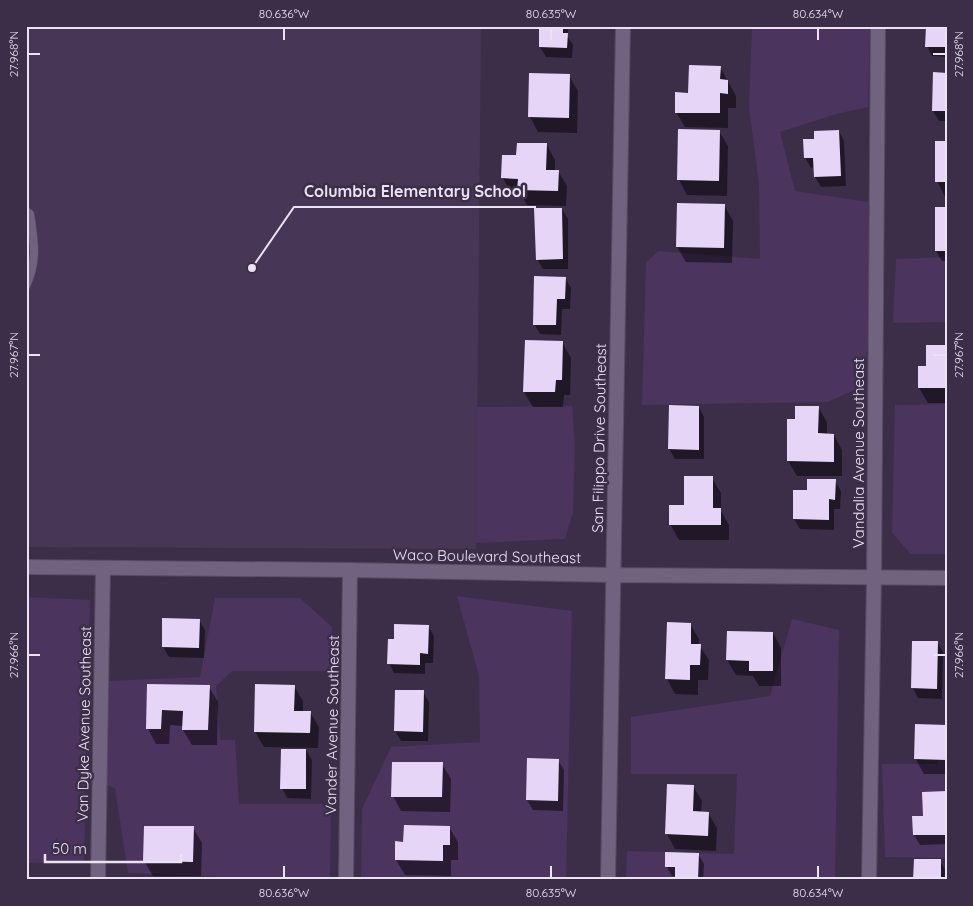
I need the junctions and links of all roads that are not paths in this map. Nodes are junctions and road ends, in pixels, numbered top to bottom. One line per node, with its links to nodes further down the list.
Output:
1 (623, 26): 8 (street, San Filippo Drive Southeast)
2 (878, 26): 9 (street, Vandalia Avenue Southeast)
3 (26, 211): 4 (lane)
4 (26, 286)
5 (26, 567): 6 (street, Waco Boulevard Southeast)
6 (103, 569): 7 (street, Waco Boulevard Southeast); 11 (street, Van Dyke Avenue Southeast)
7 (350, 570): 8 (street, Waco Boulevard Southeast); 12 (street, Vander Avenue Southeast)
8 (612, 575): 9 (street, Waco Boulevard Southeast); 13 (street, San Filippo Drive Southeast)
9 (874, 576): 10 (street, Waco Boulevard Southeast); 14 (street, Vandalia Avenue Southeast)
10 (947, 578)
11 (98, 880)
12 (346, 880)
13 (608, 880)
14 (869, 880)

